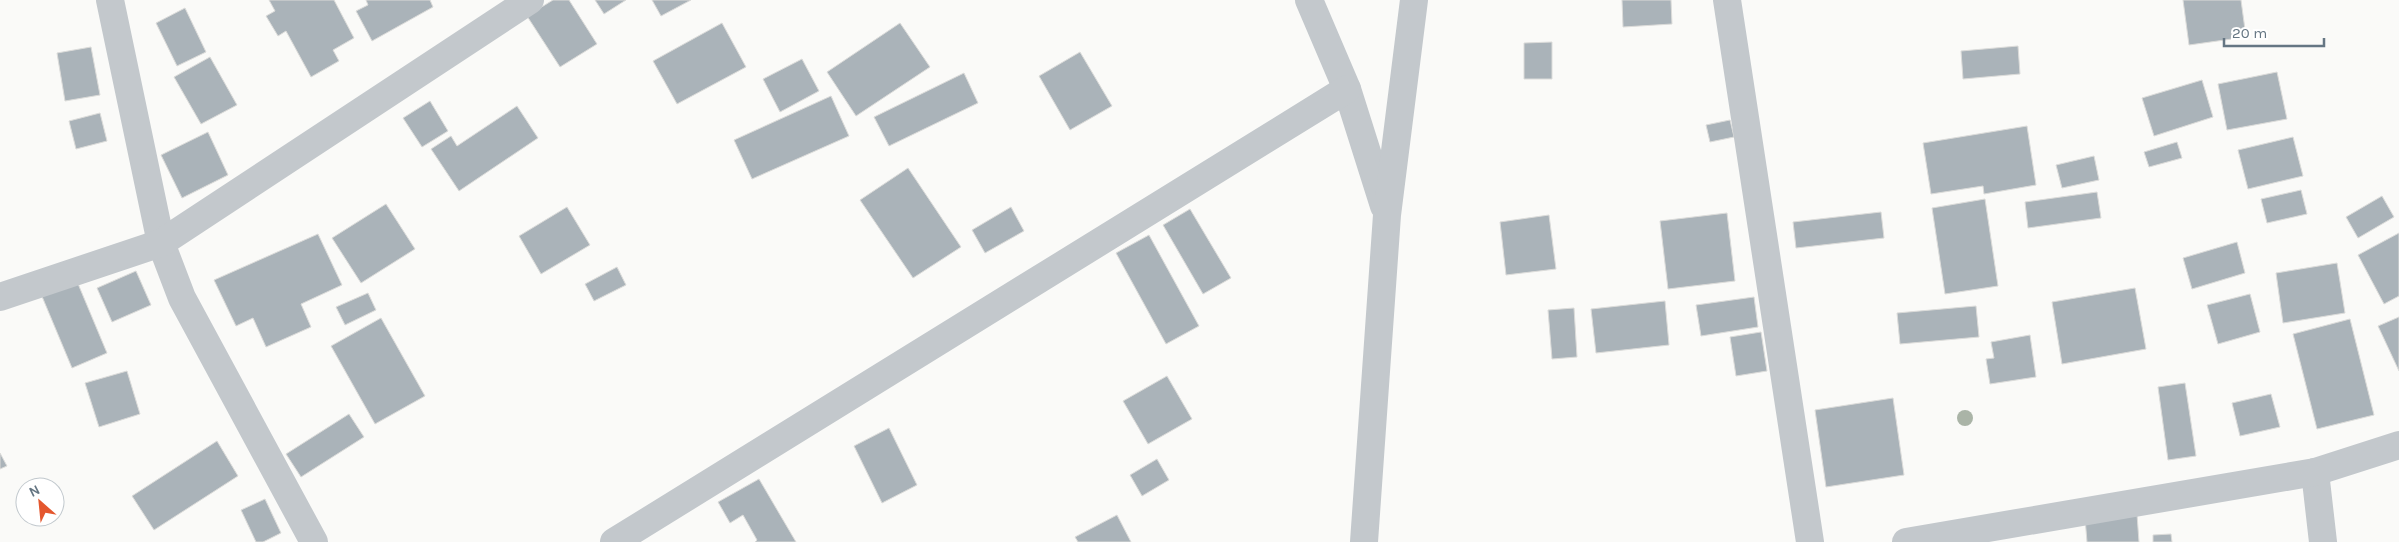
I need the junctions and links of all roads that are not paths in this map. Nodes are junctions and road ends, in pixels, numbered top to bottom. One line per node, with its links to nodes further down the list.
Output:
1 (110, 0): 8 (street)
2 (530, 0): 8 (street)
3 (1309, 0): 6 (street)
4 (1414, 0): 7 (street)
5 (1727, 0): 15 (street)
6 (1347, 89): 7 (street); 13 (street)
7 (1387, 215): 14 (street)
8 (161, 243): 9 (street); 12 (street)
9 (0, 298)
10 (2399, 445): 11 (street)
11 (2315, 472): 16 (street); 17 (street)
12 (314, 542)
13 (614, 542)
14 (1364, 542)
15 (1810, 542)
16 (1906, 542)
17 (2322, 542)

